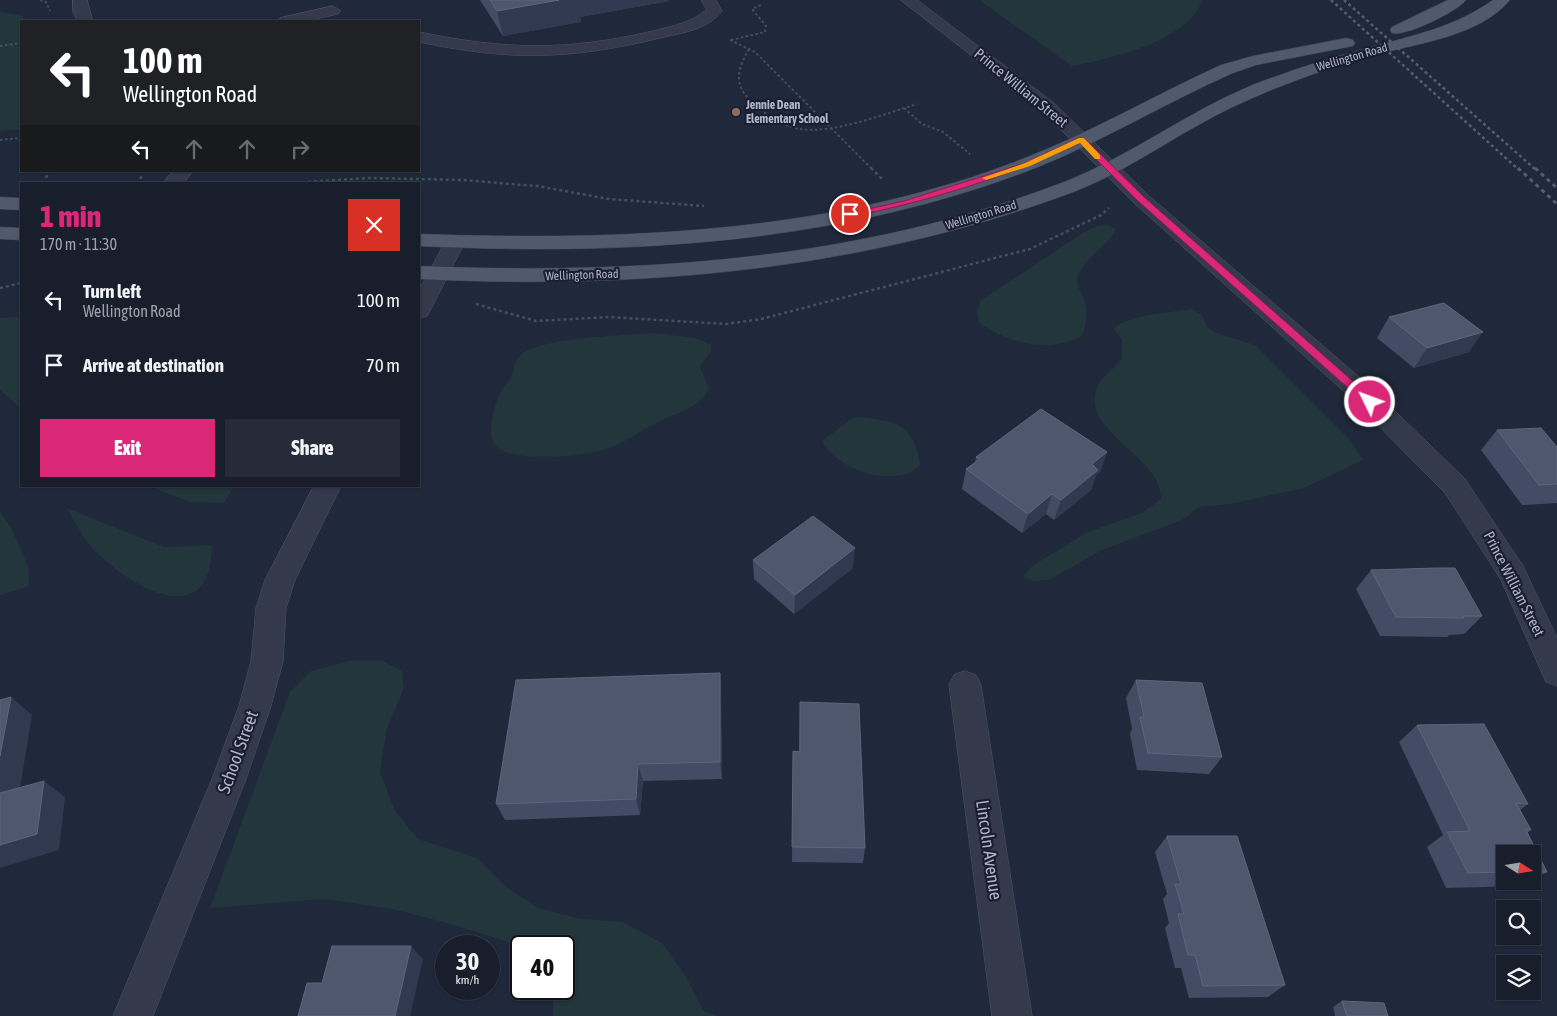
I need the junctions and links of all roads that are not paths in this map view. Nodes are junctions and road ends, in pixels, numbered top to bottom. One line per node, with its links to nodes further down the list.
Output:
1 (80, 0): 7 (street)
2 (709, 0): 9 (street)
3 (908, 0): 10 (street, Prince William Street)
4 (1459, 0): 10 (main road, Wellington Road)
5 (1503, 0): 11 (main road, Wellington Road)
6 (335, 10): 8 (street)
7 (85, 20)
8 (290, 20)
9 (420, 37)
10 (1081, 140): 11 (street, Prince William Street); 19 (main road, Wellington Road)
11 (1108, 169): 20 (main road, Wellington Road); 23 (street, Prince William Street)
12 (183, 172): 13 (street)
13 (174, 182)
14 (0, 204): 15 (main road)
15 (20, 204)
16 (0, 233): 17 (main road)
17 (20, 234)
18 (420, 240): 19 (main road, Wellington Road)
19 (455, 242): 20 (street)
20 (428, 274): 21 (street)
21 (422, 304)
22 (327, 487): 25 (street, School Street)
23 (1557, 672)
24 (965, 685): 26 (street, Lincoln Avenue)
25 (133, 1016)
26 (1012, 1016)

